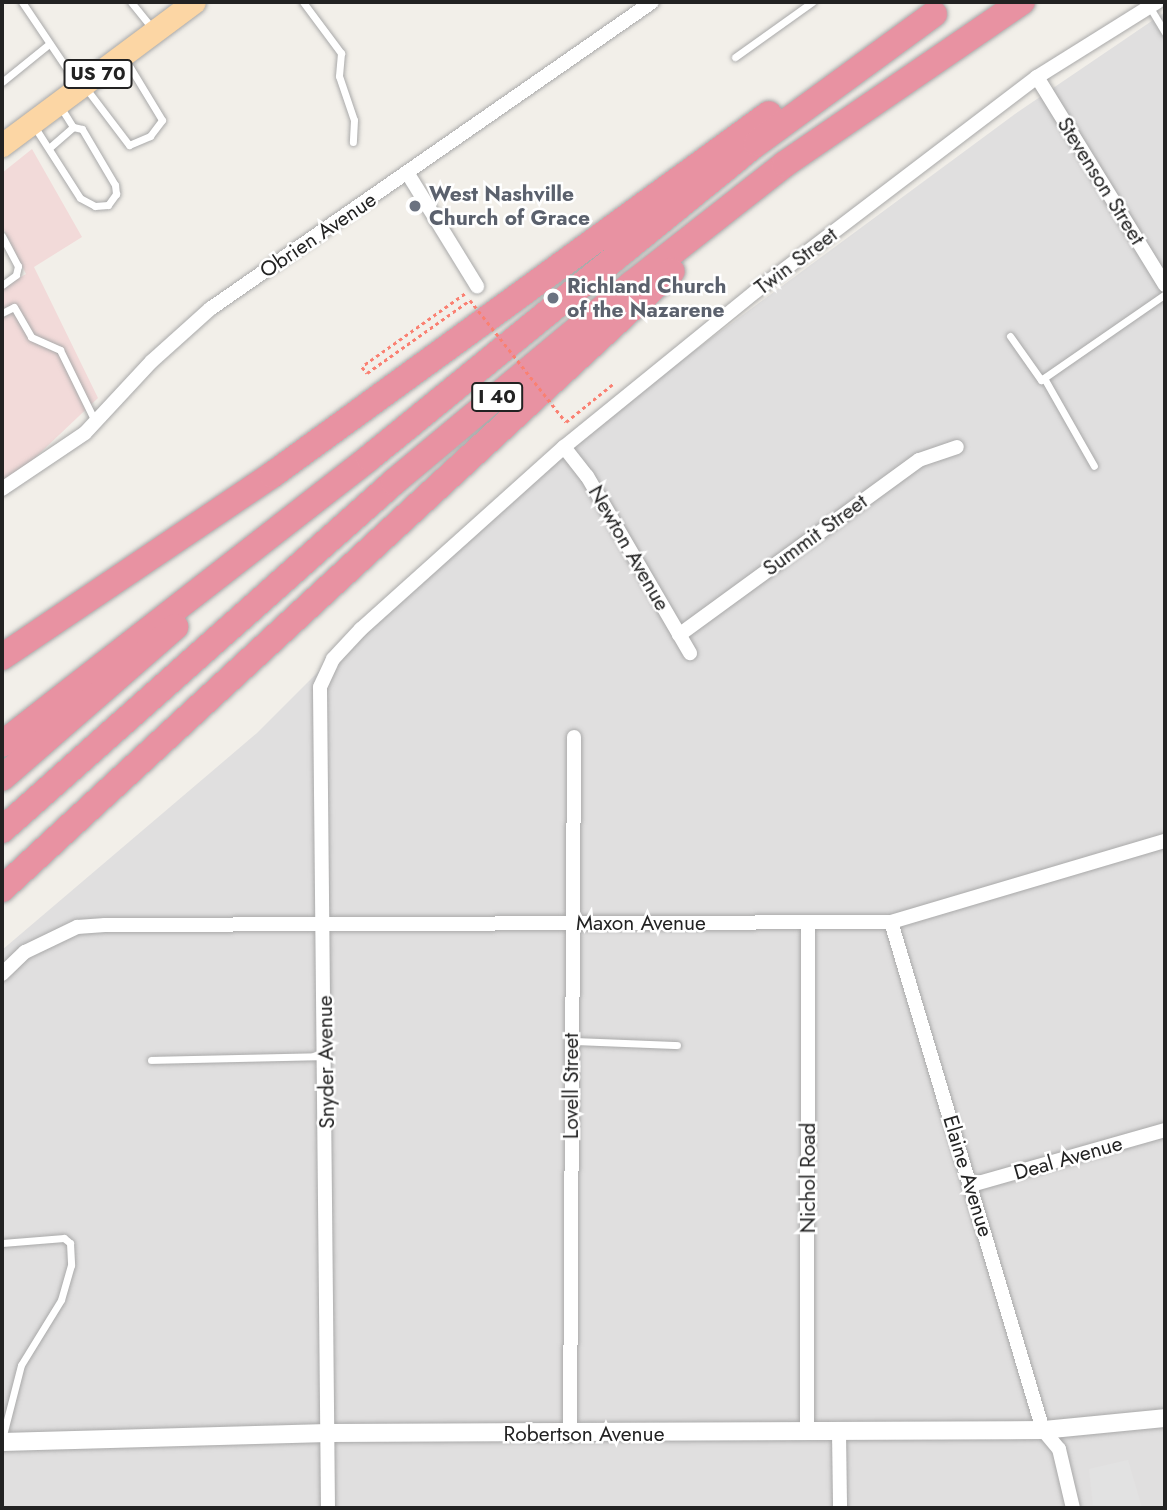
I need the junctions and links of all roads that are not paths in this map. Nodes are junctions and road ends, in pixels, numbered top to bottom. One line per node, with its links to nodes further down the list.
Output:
1 (22, 2): 13 (lane)
2 (131, 2): 11 (lane)
3 (194, 2): 11 (main road, US 70)
4 (303, 2): 22 (lane)
5 (652, 2): 25 (street, Obrien Avenue)
6 (812, 2): 9 (lane)
7 (1022, 2): 26 (highway, I 40)
8 (1153, 4): 12 (lane); 16 (street, Twin Street)
9 (800, 5): 15 (lane)
10 (944, 8): 38 (highway, I 40); 44 (highway)
11 (155, 31): 14 (main road, US 70)
12 (1165, 33)
13 (49, 44): 17 (lane); 18 (lane)
14 (123, 55): 18 (main road, US 70); 18 (lane)
15 (735, 58)
16 (1037, 76): 29 (street, Stevenson Street); 36 (street, Twin Street)
17 (2, 82)
18 (81, 86): 19 (main road, US 70)
19 (58, 103): 20 (main road, US 70); 21 (lane)
20 (32, 123): 23 (main road, US 70); 24 (lane)
21 (73, 127): 24 (lane); 24 (lane)
22 (353, 142)
23 (2, 145)
24 (49, 148)
25 (408, 174): 30 (street); 35 (street, Obrien Avenue)
26 (757, 186): 48 (highway, I 40); 50 (highway)
27 (2, 236): 28 (lane)
28 (2, 285)
29 (1165, 285)
30 (477, 286)
31 (1165, 294): 34 (lane)
32 (2, 313): 35 (lane)
33 (1010, 335): 34 (lane)
34 (1044, 378): 39 (lane)
35 (95, 421): 40 (street, Obrien Avenue)
36 (564, 447): 41 (street, Twin Street); 42 (street, Newton Avenue)
37 (957, 447): 42 (street, Summit Street)
38 (369, 458): 46 (highway); 47 (highway, I 40)
39 (1094, 466)
40 (2, 489)
41 (361, 629): 51 (street, Snyder Avenue)
42 (679, 635): 43 (street, Newton Avenue)
43 (690, 653)
44 (2, 657)
45 (574, 737): 54 (street, Lovell Street)
46 (2, 744)
47 (2, 778)
48 (2, 830)
49 (1165, 841): 53 (street, Maxon Avenue)
50 (2, 889)
51 (324, 922): 54 (street, Maxon Avenue); 55 (street, Maxon Avenue); 58 (street, Snyder Avenue)
52 (808, 922): 53 (street, Maxon Avenue); 54 (street, Maxon Avenue); 67 (street, Nichol Road)
53 (891, 922): 61 (street, Elaine Avenue)
54 (569, 923): 56 (street, Lovell Street)
55 (2, 974)
56 (571, 1041): 57 (lane); 68 (street, Lovell Street)
57 (677, 1045)
58 (326, 1056): 59 (lane); 66 (street, Snyder Avenue)
59 (151, 1060)
60 (1165, 1130): 61 (street, Deal Avenue)
61 (971, 1185): 64 (street, Elaine Avenue)
62 (2, 1243): 69 (lane)
63 (1165, 1419): 64 (street, Robertson Avenue)
64 (1043, 1430): 65 (street, Robertson Avenue); 72 (street, Elaine Avenue)
65 (839, 1432): 67 (street, Robertson Avenue); 71 (street)
66 (328, 1433): 68 (street, Robertson Avenue); 69 (street, Robertson Avenue); 70 (street, Snyder Avenue)
67 (807, 1433): 68 (street, Robertson Avenue)
68 (570, 1435)
69 (2, 1440)
70 (328, 1508)
71 (840, 1508)
72 (1073, 1508)

